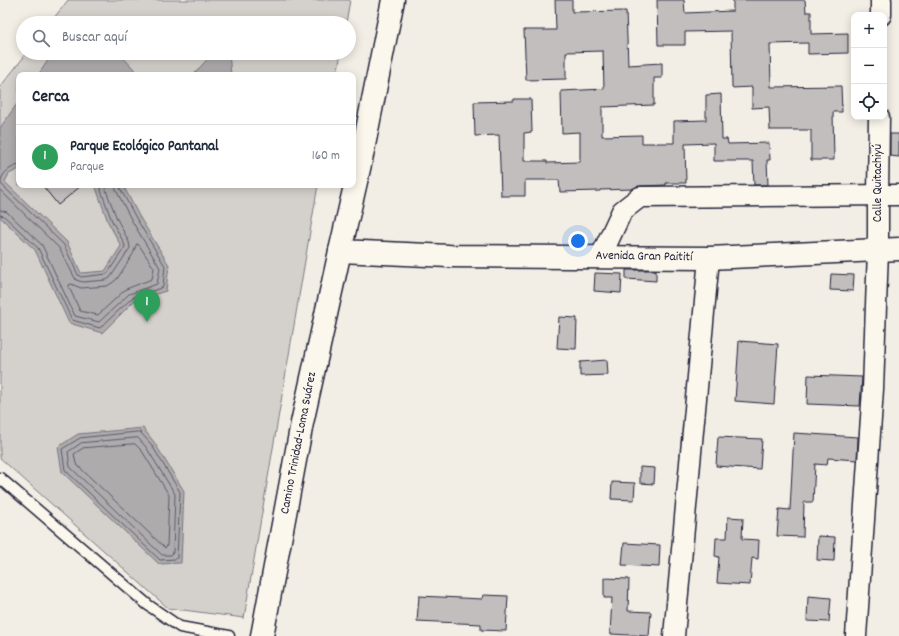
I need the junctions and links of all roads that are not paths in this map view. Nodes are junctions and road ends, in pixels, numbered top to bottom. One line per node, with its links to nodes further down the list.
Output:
1 (393, 0): 5 (main road, Camino Trinidad-Loma Suárez)
2 (881, 0): 3 (street)
3 (881, 12)
4 (879, 120): 8 (street, Calle Quitachiyú)
5 (356, 182)
6 (355, 188): 10 (main road, Camino Trinidad-Loma Suárez)
7 (899, 195): 8 (street)
8 (878, 196): 9 (street, Calle Quitachiyú); 11 (street)
9 (889, 250): 12 (main road, Avenida Gran Paitití); 17 (street, Calle Quitachiyú)
10 (340, 251): 11 (main road, Avenida Gran Paitití); 15 (main road, Camino Trinidad-Loma Suárez)
11 (601, 256): 12 (main road, Avenida Gran Paitití)
12 (709, 258): 16 (street)
13 (0, 478): 14 (lane)
14 (229, 636)
15 (262, 636)
16 (674, 636)
17 (856, 636)

